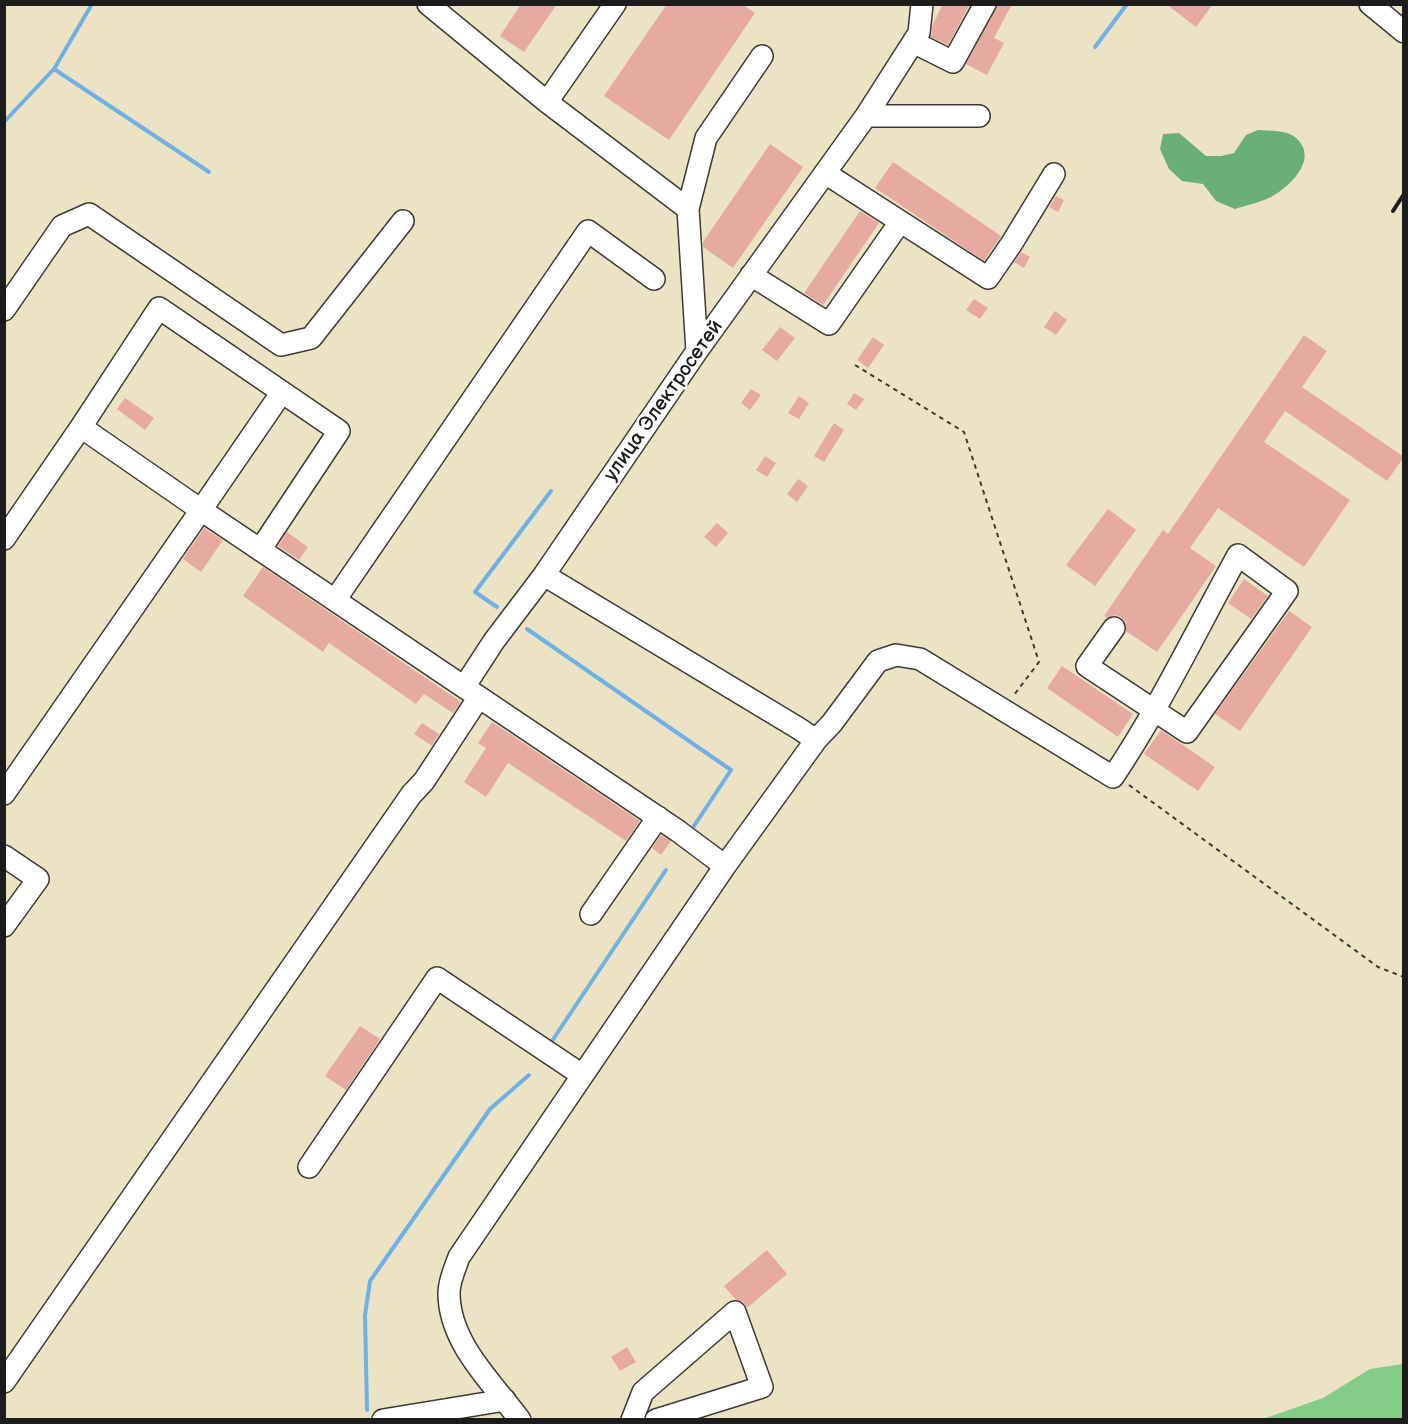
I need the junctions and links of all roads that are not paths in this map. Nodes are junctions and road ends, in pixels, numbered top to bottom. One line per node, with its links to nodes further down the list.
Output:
1 (428, 4): 10 (street)
2 (615, 4): 10 (street)
3 (922, 4): 8 (street)
4 (938, 4): 8 (street)
5 (984, 4): 8 (street)
6 (1370, 4): 7 (street)
7 (1404, 32)
8 (916, 43): 11 (street, улица Электросетей)
9 (762, 56): 15 (street)
10 (547, 102): 15 (street)
11 (866, 116): 12 (street); 13 (street, улица Электросетей)
12 (979, 116)
13 (825, 173): 17 (street); 18 (street, улица Электросетей)
14 (1054, 174): 17 (street)
15 (688, 208): 21 (street)
16 (403, 221): 20 (street)
17 (900, 222): 18 (street)
18 (751, 275): 21 (street, улица Электросетей)
19 (654, 279): 28 (street)
20 (4, 310)
21 (697, 351): 27 (street, улица Электросетей)
22 (282, 392): 23 (street); 24 (street); 26 (street)
23 (81, 427): 24 (street); 25 (street)
24 (201, 510): 26 (street); 33 (street)
25 (4, 539)
26 (260, 550): 28 (street)
27 (544, 575): 30 (street, улица Электросетей); 32 (street)
28 (335, 600): 30 (street)
29 (1114, 628): 31 (street)
30 (472, 692): 34 (street); 41 (street, улица Электросетей)
31 (1154, 710): 31 (street); 32 (street)
32 (816, 740): 36 (street)
33 (4, 794)
34 (658, 817): 36 (street); 37 (street)
35 (4, 856): 38 (street)
36 (725, 866): 39 (street)
37 (591, 914)
38 (4, 926)
39 (582, 1075): 40 (street); 42 (street)
40 (309, 1167)
41 (4, 1382)
42 (506, 1400): 43 (street); 44 (street)
43 (383, 1419)
44 (520, 1419)
45 (632, 1419): 46 (street)
46 (656, 1419)

